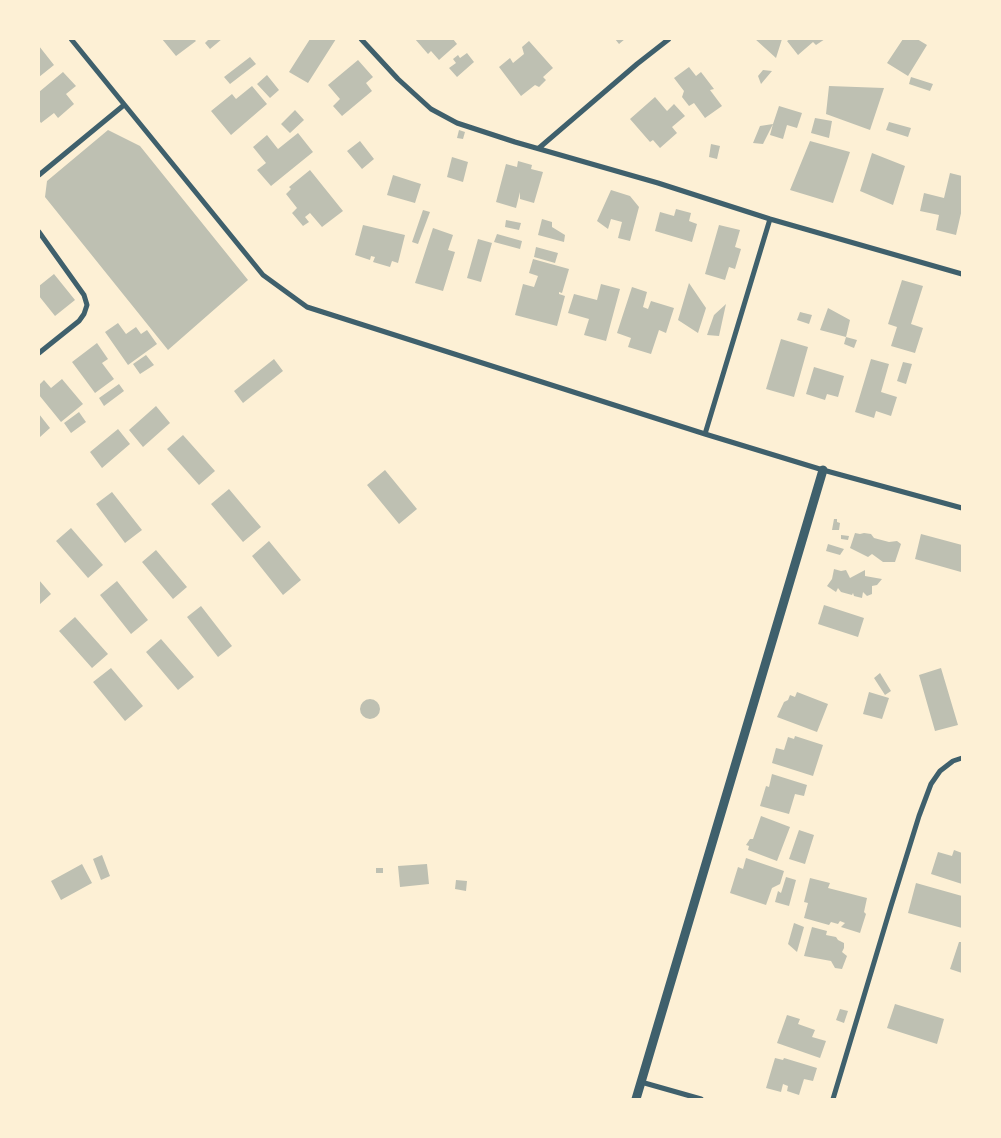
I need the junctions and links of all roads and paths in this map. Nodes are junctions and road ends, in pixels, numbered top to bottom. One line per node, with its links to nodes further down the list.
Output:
1 (71, 39): 4 (street)
2 (362, 39): 5 (street)
3 (669, 39): 5 (street)
4 (124, 105): 6 (street); 11 (street)
5 (539, 148): 7 (street)
6 (39, 175)
7 (770, 219): 9 (street); 11 (street)
8 (39, 232): 10 (street)
9 (962, 274)
10 (39, 353)
11 (705, 434): 12 (street)
12 (823, 470): 13 (street); 15 (street)
13 (962, 508)
14 (962, 758): 18 (street)
15 (641, 1082): 16 (street); 17 (street)
16 (636, 1099)
17 (701, 1099)
18 (833, 1099)

